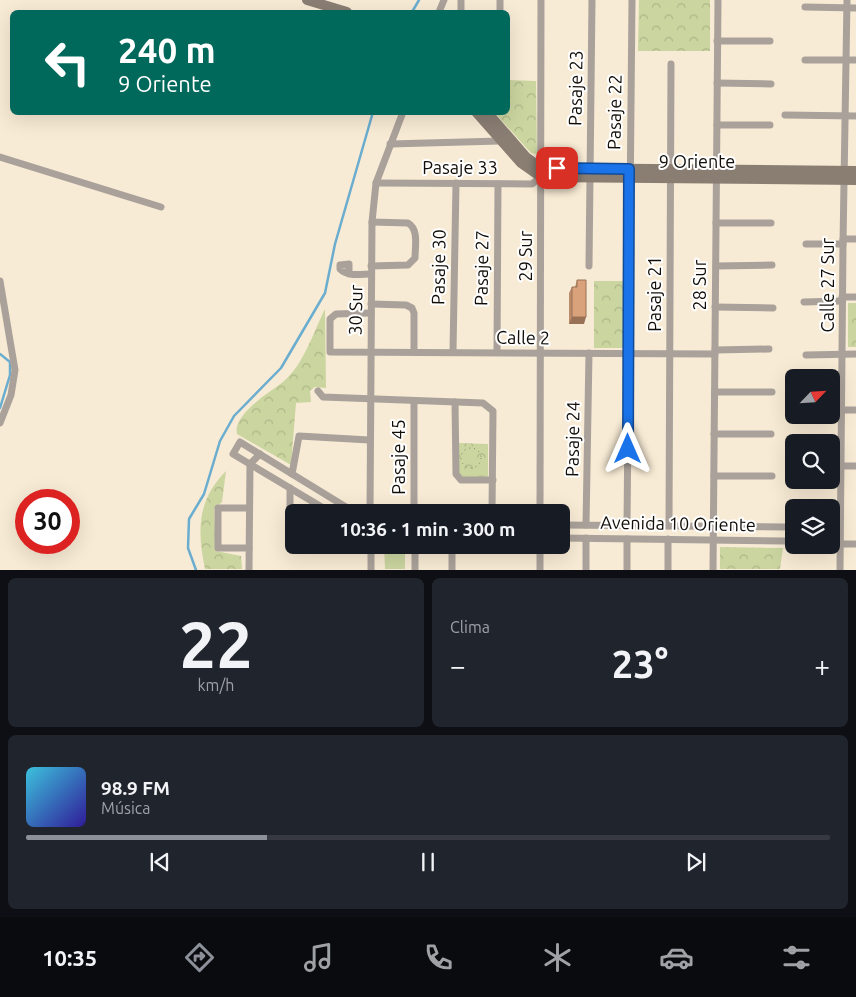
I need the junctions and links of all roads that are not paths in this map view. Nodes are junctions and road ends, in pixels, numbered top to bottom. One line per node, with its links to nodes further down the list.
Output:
1 (308, 0): 9 (street)
2 (542, 0): 30 (street, 29 Sur)
3 (592, 0): 31 (street, Pasaje 23)
4 (632, 0): 32 (street, Pasaje 22)
5 (718, 0): 10 (street, 28 Sur)
6 (848, 4): 7 (street); 8 (street); 13 (street, Calle 27 Sur)
7 (805, 7)
8 (856, 8)
9 (341, 10)
10 (717, 41): 11 (street); 16 (street, 28 Sur)
11 (770, 41)
12 (806, 60): 13 (street)
13 (847, 60): 14 (street); 22 (street, Calle 27 Sur)
14 (856, 60)
15 (671, 64): 33 (street, Pasaje 21)
16 (717, 83): 17 (street); 24 (street, 28 Sur)
17 (772, 84)
18 (402, 115): 27 (street, 30 Sur)
19 (478, 115): 26 (street)
20 (490, 115): 30 (street)
21 (785, 115): 22 (street)
22 (845, 116): 23 (street); 35 (street, Calle 27 Sur)
23 (856, 116)
24 (717, 125): 25 (street); 34 (street, 28 Sur)
25 (770, 125)
26 (500, 141): 27 (street); 30 (street)
27 (390, 144): 37 (street, 30 Sur)
28 (0, 157): 40 (street)
29 (856, 170): 35 (street, 9 Oriente)
30 (541, 173): 31 (street, 9 Oriente); 39 (street, Pasaje 33); 67 (street, 29 Sur)
31 (590, 173): 32 (street, 9 Oriente); 48 (street, Pasaje 23)
32 (629, 173): 33 (street, 9 Oriente); 69 (street, Pasaje 22)
33 (671, 174): 34 (street, 9 Oriente); 70 (street, Pasaje 21)
34 (716, 174): 35 (street, 9 Oriente); 42 (street, 28 Sur)
35 (844, 175): 36 (street, 9 Oriente); 45 (street, Calle 27 Sur)
36 (856, 180)
37 (376, 183): 38 (street, Pasaje 33); 41 (street, 30 Sur)
38 (456, 183): 39 (street, Pasaje 33); 64 (street, Pasaje 30)
39 (498, 184): 65 (street, Pasaje 27)
40 (161, 207)
41 (372, 222): 47 (street, 30 Sur); 47 (street)
42 (716, 223): 43 (street); 49 (street, 28 Sur)
43 (771, 223)
44 (856, 239): 45 (street)
45 (843, 242): 46 (street); 55 (street, Calle 27 Sur)
46 (806, 244)
47 (372, 266): 52 (street, 30 Sur)
48 (589, 266)
49 (716, 266): 50 (street); 58 (street, 28 Sur)
50 (772, 266)
51 (349, 274): 52 (street)
52 (371, 274): 57 (street, 30 Sur)
53 (0, 281): 82 (street)
54 (856, 297): 55 (street)
55 (842, 299): 56 (street); 71 (street, Calle 27 Sur)
56 (804, 302)
57 (371, 304): 60 (street, 30 Sur); 63 (street)
58 (715, 307): 59 (street); 66 (street, 28 Sur)
59 (772, 308)
60 (371, 313): 62 (street, 30 Sur); 62 (street, Calle 2)
61 (769, 349): 66 (street, Calle 2)
62 (371, 351): 63 (street, Calle 2); 77 (street, 30 Sur)
63 (414, 352): 64 (street, Calle 2)
64 (453, 352): 65 (street, Calle 2)
65 (496, 352): 67 (street, Calle 2)
66 (715, 352): 70 (street, Calle 2); 75 (street, 28 Sur)
67 (540, 353): 68 (street, Calle 2); 101 (street, 29 Sur)
68 (589, 353): 69 (street, Calle 2); 104 (street, Pasaje 24)
69 (629, 354): 70 (street, Calle 2); 105 (street, Pasaje 22)
70 (670, 354): 106 (street, Pasaje 21)
71 (842, 354): 72 (street); 73 (street); 80 (street, Calle 27 Sur)
72 (856, 354)
73 (806, 355)
74 (318, 391): 77 (street)
75 (715, 392): 76 (street); 83 (street, 28 Sur)
76 (772, 392)
77 (370, 400): 78 (street); 85 (street, 30 Sur)
78 (414, 401): 79 (street); 99 (street, Pasaje 45)
79 (455, 402): 93 (street); 93 (street)
80 (841, 410): 81 (street); 88 (street, Calle 27 Sur)
81 (856, 410)
82 (0, 423)
83 (714, 434): 84 (street); 91 (street, 28 Sur)
84 (772, 434)
85 (369, 440): 90 (street); 98 (street, 30 Sur)
86 (260, 454): 87 (street); 87 (street); 90 (street)
87 (250, 464): 94 (street); 102 (street)
88 (840, 466): 89 (street)
89 (856, 466)
90 (292, 474): 97 (street)
91 (714, 476): 92 (street); 107 (street, 28 Sur)
92 (772, 476)
93 (493, 480): 100 (street)
94 (290, 488): 95 (street); 96 (street)
95 (291, 504)
96 (316, 504)
97 (341, 504)
98 (370, 504)
99 (414, 504)
100 (492, 504)
101 (540, 504)
102 (250, 508): 117 (street); 117 (street)
103 (570, 524): 104 (street, Avenida 10 Oriente)
104 (586, 525): 105 (street, Avenida 10 Oriente)
105 (627, 525): 106 (street, Avenida 10 Oriente)
106 (669, 526): 107 (street, Avenida 10 Oriente)
107 (714, 526): 108 (street, Avenida 10 Oriente); 113 (street, 28 Sur)
108 (784, 527)
109 (570, 538): 110 (street, Avenida 10 Oriente)
110 (586, 538): 111 (street, Avenida 10 Oriente); 128 (street)
111 (627, 538): 112 (street, Avenida 10 Oriente); 129 (street)
112 (668, 539): 113 (street, Avenida 10 Oriente); 130 (street)
113 (714, 539): 114 (street, Avenida 10 Oriente); 131 (street, 28 Sur)
114 (785, 541)
115 (840, 544): 116 (street)
116 (856, 544)
117 (250, 548): 123 (street)
118 (371, 554): 124 (street)
119 (414, 554): 125 (street)
120 (452, 554): 126 (street)
121 (540, 554): 127 (street)
122 (840, 554): 132 (street, Calle 27 Sur)
123 (249, 570)
124 (371, 570)
125 (415, 570)
126 (452, 570)
127 (540, 570)
128 (586, 570)
129 (627, 570)
130 (668, 570)
131 (713, 570)
132 (840, 570)

